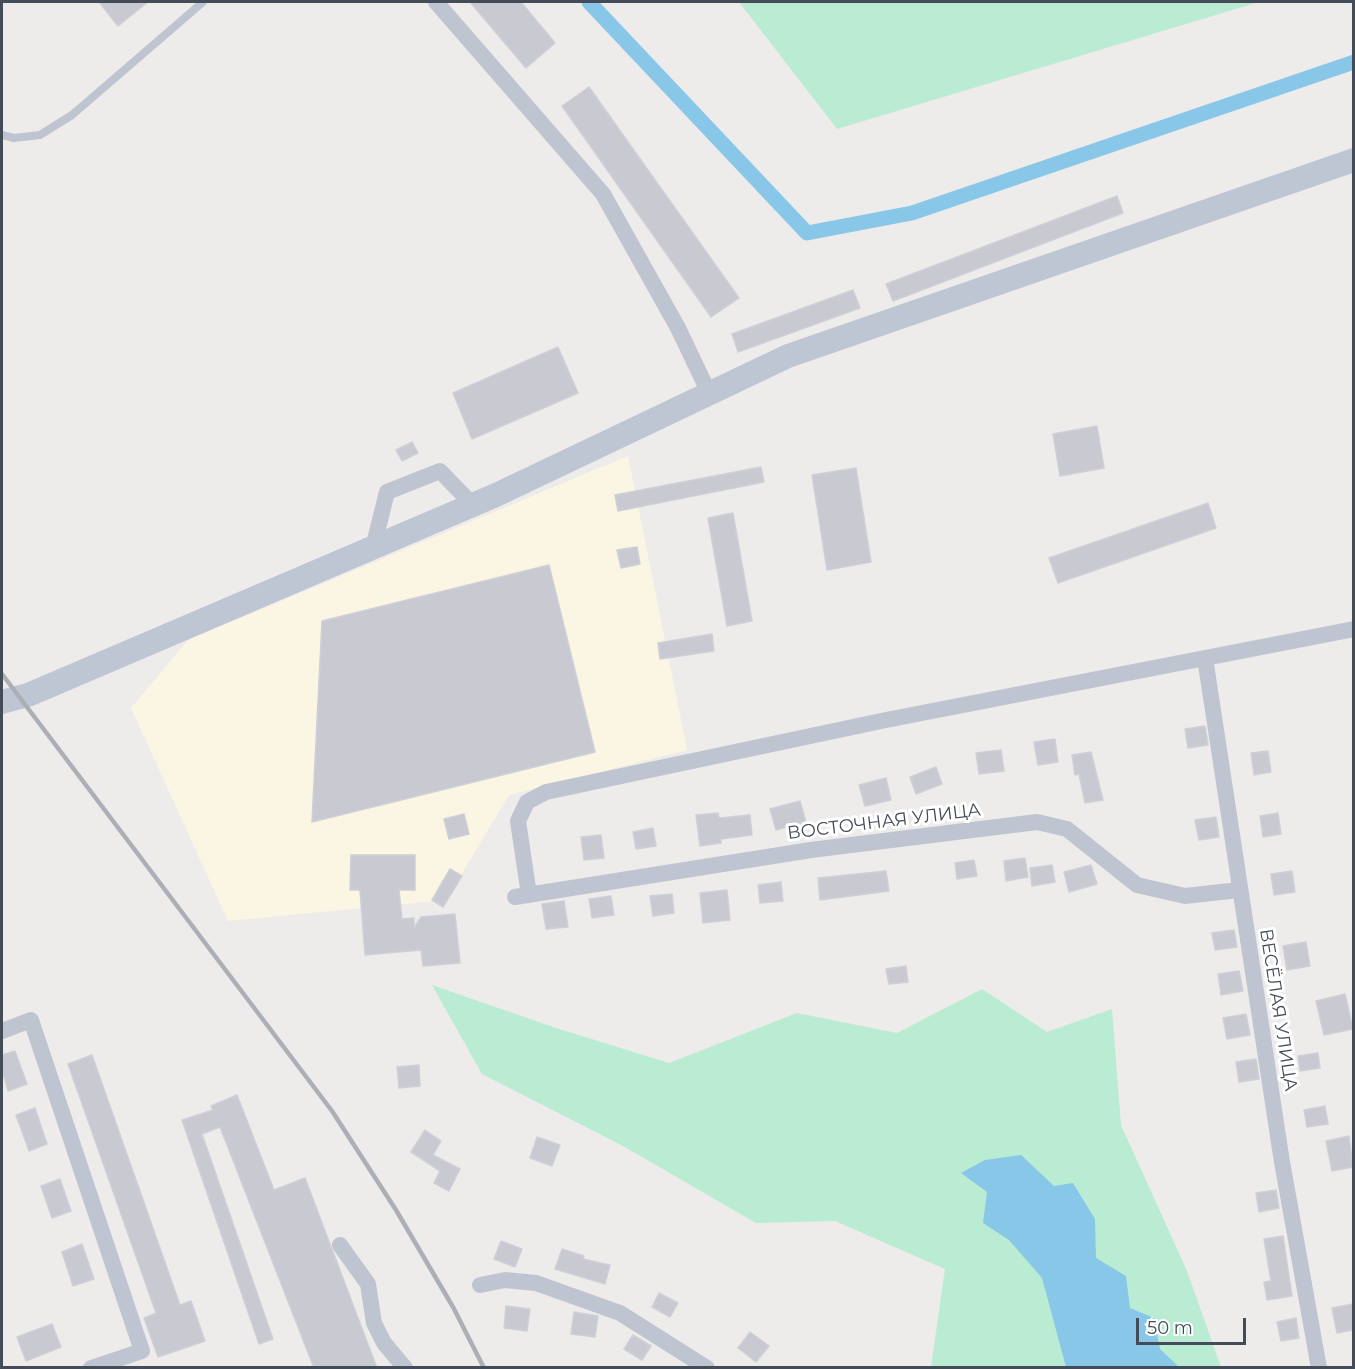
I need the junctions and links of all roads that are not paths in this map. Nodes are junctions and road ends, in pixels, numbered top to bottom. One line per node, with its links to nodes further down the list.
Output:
1 (202, 2): 3 (lane)
2 (436, 2): 5 (street)
3 (2, 135)
4 (1353, 160): 5 (main road)
5 (709, 393): 6 (main road)
6 (473, 505): 7 (main road); 7 (street)
7 (373, 548): 10 (main road)
8 (1353, 628): 9 (street)
9 (1205, 658): 11 (street, ВЕСЁЛАЯ УЛИЦА); 11 (street, ВОСТОЧНАЯ УЛИЦА)
10 (2, 702)
11 (1239, 890): 18 (street, ВЕСЁЛАЯ УЛИЦА)
12 (2, 1031): 15 (street)
13 (340, 1245): 16 (street)
14 (480, 1285): 17 (street)
15 (91, 1368)
16 (405, 1368)
17 (707, 1368)
18 (1318, 1368)

